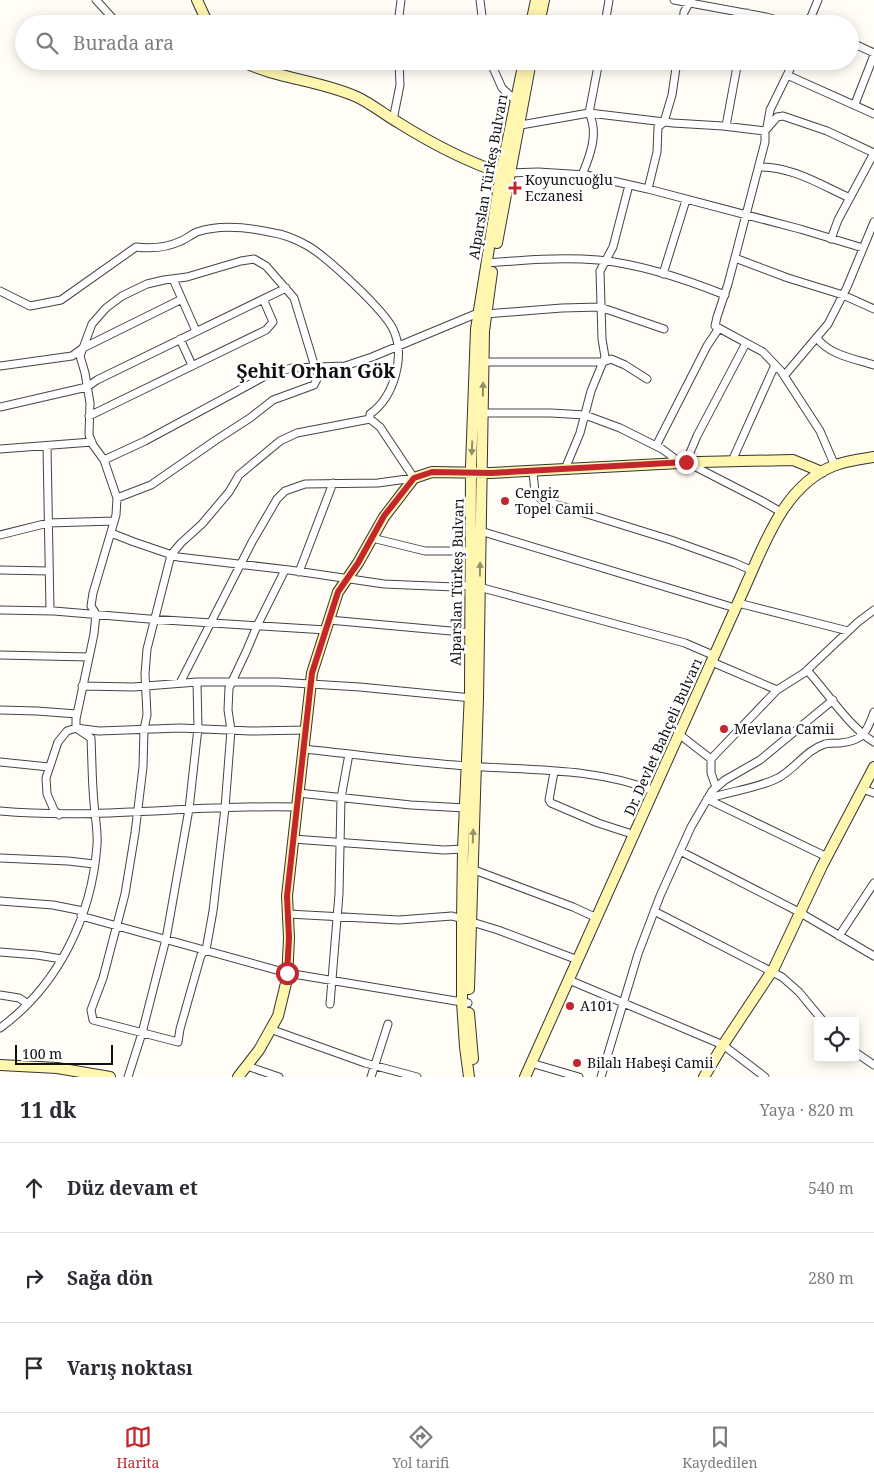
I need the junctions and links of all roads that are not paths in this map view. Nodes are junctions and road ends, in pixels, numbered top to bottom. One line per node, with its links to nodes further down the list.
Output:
1 (96, 0): 12 (street)
2 (197, 0): 13 (main road)
3 (401, 0): 14 (street)
4 (480, 0): 15 (street)
5 (536, 0): 16 (main road)
6 (544, 0): 17 (main road)
7 (609, 0): 18 (street)
8 (674, 0): 10 (street)
9 (818, 0): 21 (street)
10 (691, 1): 11 (street); 19 (street)
11 (747, 13): 20 (street)
12 (110, 15)
13 (204, 15)
14 (399, 15)
15 (482, 15)
16 (533, 15)
17 (541, 15)
18 (606, 15)
19 (684, 15)
20 (755, 15)
21 (812, 15)
22 (859, 46): 23 (street)
23 (874, 54): 35 (street)
24 (265, 70): 38 (main road)
25 (399, 70): 38 (street)
26 (494, 70): 34 (street)
27 (522, 70): 34 (main road, Alparslan Türkeş Bulvarı)
28 (529, 70): 40 (main road, Alparslan Türkeş Bulvarı)
29 (597, 70): 36 (street)
30 (674, 70): 39 (street)
31 (736, 70): 41 (street)
32 (790, 70): 33 (street)
33 (787, 75): 35 (street); 42 (street)
34 (516, 101): 40 (main road, Alparslan Türkeş Bulvarı)
35 (855, 104): 37 (street)
36 (589, 113): 39 (street); 40 (street); 46 (street)
37 (874, 114)
38 (393, 120): 45 (main road)
39 (664, 122): 41 (street); 48 (street)
40 (515, 126): 45 (main road, Alparslan Türkeş Bulvarı)
41 (726, 126): 42 (street)
42 (766, 129): 43 (street); 44 (street)
43 (874, 153): 49 (street)
44 (759, 167): 49 (street); 51 (street)
45 (505, 173): 46 (street); 58 (main road, Alparslan Türkeş Bulvarı)
46 (582, 175): 47 (street)
47 (629, 185): 48 (street); 57 (street)
48 (648, 189): 50 (street)
49 (850, 198): 53 (street)
50 (686, 200): 51 (street); 59 (street)
51 (745, 215): 53 (street); 56 (street)
52 (874, 222): 54 (street)
53 (831, 238): 55 (street)
54 (871, 238): 55 (street)
55 (862, 248): 64 (street)
56 (735, 258): 63 (street); 64 (street)
57 (606, 261): 58 (street); 59 (street); 67 (street)
58 (490, 262): 69 (main road, Alparslan Türkeş Bulvarı)
59 (663, 274): 63 (street)
60 (172, 279): 61 (street); 65 (street); 77 (street)
61 (286, 288): 66 (street); 84 (street)
62 (0, 291): 76 (street)
63 (724, 295): 70 (street)
64 (843, 295): 68 (street); 73 (street)
65 (182, 299): 72 (street); 77 (street)
66 (263, 299): 72 (street); 80 (street)
67 (600, 307): 69 (street); 71 (street); 79 (street)
68 (874, 309)
69 (482, 313): 76 (street); 78 (main road, Alparslan Türkeş Bulvarı); 105 (main road, Alparslan Türkeş Bulvarı, one-way to 105)
70 (719, 328): 75 (street); 95 (street)
71 (664, 329)
72 (196, 331): 74 (street)
73 (817, 338): 82 (street); 85 (street)
74 (180, 340): 80 (street); 87 (street)
75 (746, 343): 81 (street); 100 (street)
76 (399, 345): 84 (street); 92 (street)
77 (83, 348): 83 (street); 87 (street)
78 (484, 362): 79 (street); 89 (main road, Alparslan Türkeş Bulvarı, one-way to 78)
79 (603, 362): 86 (street); 90 (street)
80 (192, 365): 91 (street)
81 (775, 365): 85 (street); 99 (street)
82 (874, 365)
83 (0, 366)
84 (314, 366): 98 (street); 108 (street)
85 (784, 376): 101 (street)
86 (647, 379)
87 (87, 387): 88 (street); 91 (street)
88 (0, 407)
89 (483, 413): 90 (street); 105 (main road, Alparslan Türkeş Bulvarı)
90 (585, 415): 95 (street); 102 (street)
91 (90, 416): 93 (street)
92 (370, 419): 106 (street); 117 (street)
93 (92, 442): 94 (street); 98 (street)
94 (47, 446): 96 (street); 111 (street)
95 (656, 446): 100 (street)
96 (0, 449)
97 (874, 457): 101 (main road, Dr. Devlet Bahçeli Bulvarı)
98 (104, 460): 108 (street)
99 (732, 461): 100 (main road); 104 (main road)
100 (684, 463): 102 (main road); 109 (street)
101 (835, 466): 104 (main road, Dr. Devlet Bahçeli Bulvarı)
102 (565, 469): 103 (main road)
103 (533, 471): 105 (main road); 121 (street)
104 (822, 472): 109 (main road, Dr. Devlet Bahçeli Bulvarı)
105 (477, 473): 106 (main road); 112 (main road, Alparslan Türkeş Bulvarı)
106 (414, 478): 107 (street); 115 (main road)
107 (333, 483): 118 (street); 123 (street)
108 (117, 498): 110 (street)
109 (781, 512): 121 (main road, Dr. Devlet Bahçeli Bulvarı)
110 (114, 521): 111 (street); 113 (street)
111 (48, 524): 114 (street); 122 (street)
112 (476, 529): 116 (main road, Alparslan Türkeş Bulvarı); 125 (main road, Alparslan Türkeş Bulvarı, one-way to 112); 126 (street)
113 (112, 533): 117 (street); 130 (street)
114 (0, 535)
115 (372, 538): 116 (street); 124 (main road)
116 (471, 551): 125 (main road, Alparslan Türkeş Bulvarı)
117 (171, 555): 118 (street); 131 (street)
118 (241, 565): 120 (street); 133 (street)
119 (0, 570): 122 (street)
120 (285, 570): 123 (street); 134 (street)
121 (752, 570): 126 (main road, Dr. Devlet Bahçeli Bulvarı)
122 (49, 571): 128 (street)
123 (299, 572): 124 (street)
124 (347, 579): 125 (street); 132 (main road)
125 (475, 586): 137 (main road, Alparslan Türkeş Bulvarı); 140 (street)
126 (737, 606): 136 (street); 140 (main road, Dr. Devlet Bahçeli Bulvarı)
127 (0, 610): 128 (street)
128 (50, 610): 130 (street)
129 (874, 610): 136 (street)
130 (96, 614): 131 (street); 139 (street)
131 (156, 619): 133 (street); 147 (street)
132 (329, 620): 135 (main road); 137 (street)
133 (210, 622): 134 (street); 145 (street)
134 (257, 626): 135 (street); 143 (street)
135 (326, 630): 144 (main road)
136 (848, 631): 141 (street)
137 (474, 633): 149 (main road, Alparslan Türkeş Bulvarı)
138 (0, 654): 139 (street)
139 (88, 657): 146 (street)
140 (713, 659): 148 (street); 159 (main road, Dr. Devlet Bahçeli Bulvarı)
141 (807, 670): 148 (street); 150 (street)
142 (197, 682): 143 (street); 145 (street); 155 (street)
143 (232, 682): 144 (street); 157 (street)
144 (311, 683): 149 (street); 158 (main road)
145 (180, 684): 147 (street)
146 (82, 686): 147 (street); 153 (street)
147 (146, 686): 156 (street)
148 (777, 690): 164 (street)
149 (473, 698): 166 (main road, Alparslan Türkeş Bulvarı)
150 (833, 700): 160 (street); 170 (street)
151 (0, 710): 153 (street)
152 (874, 712): 160 (street)
153 (77, 714): 154 (street)
154 (76, 728): 156 (street); 167 (street); 184 (street)
155 (198, 728): 156 (street); 157 (street); 180 (street)
156 (144, 729): 181 (street)
157 (231, 730): 158 (street); 178 (street)
158 (305, 730): 162 (main road)
159 (680, 735): 164 (street); 172 (main road, Dr. Devlet Bahçeli Bulvarı)
160 (864, 735): 161 (street); 176 (street)
161 (874, 742)
162 (303, 749): 163 (street); 173 (main road)
163 (349, 754): 166 (street); 175 (street)
164 (711, 759): 170 (street)
165 (0, 762): 167 (street)
166 (471, 766): 169 (street); 179 (main road, Alparslan Türkeş Bulvarı); 193 (main road, Alparslan Türkeş Bulvarı, one-way to 166)
167 (49, 767): 183 (street)
168 (874, 768): 171 (main road)
169 (554, 772): 172 (street); 185 (street)
170 (716, 787): 176 (street)
171 (862, 790): 174 (street); 190 (main road)
172 (654, 791): 185 (main road, Dr. Devlet Bahçeli Bulvarı)
173 (298, 793): 175 (street); 177 (main road)
174 (874, 793)
175 (342, 798): 179 (street); 187 (street)
176 (707, 798): 189 (street); 190 (street)
177 (296, 807): 178 (street); 186 (main road)
178 (225, 808): 180 (street); 206 (street)
179 (465, 808): 188 (main road, Alparslan Türkeş Bulvarı)
180 (189, 809): 181 (street); 205 (street)
181 (138, 811): 184 (street); 203 (street)
182 (0, 812): 183 (street)
183 (59, 814): 184 (street)
184 (95, 814): 192 (street)
185 (635, 835): 201 (main road, Dr. Devlet Bahçeli Bulvarı)
186 (293, 839): 187 (street); 199 (main road)
187 (339, 842): 188 (street); 200 (street)
188 (463, 850): 193 (main road, Alparslan Türkeş Bulvarı)
189 (680, 851): 196 (street); 197 (street)
190 (827, 857): 197 (main road)
191 (0, 858): 192 (street)
192 (94, 864): 198 (street)
193 (468, 868): 201 (street); 202 (main road, Alparslan Türkeş Bulvarı)
194 (874, 882): 204 (street)
195 (0, 900): 198 (street)
196 (654, 911): 211 (street); 217 (street)
197 (800, 912): 204 (street); 211 (main road)
198 (82, 914): 203 (street); 209 (street)
199 (288, 914): 200 (street); 212 (main road)
200 (337, 917): 202 (street); 213 (street)
201 (597, 918): 210 (main road, Dr. Devlet Bahçeli Bulvarı)
202 (466, 920): 210 (street); 216 (main road, Alparslan Türkeş Bulvarı)
203 (116, 926): 205 (street); 224 (street)
204 (839, 936): 208 (street)
205 (166, 939): 206 (street); 224 (street)
206 (206, 950): 212 (street); 224 (street)
207 (0, 952): 209 (street)
208 (874, 956)
209 (62, 959): 218 (street)
210 (578, 960): 214 (main road, Dr. Devlet Bahçeli Bulvarı)
211 (771, 972): 220 (street); 225 (main road)
212 (287, 973): 213 (street); 223 (main road)
213 (332, 980): 216 (street); 219 (street)
214 (569, 980): 217 (street); 227 (main road, Dr. Devlet Bahçeli Bulvarı)
215 (0, 995): 218 (street)
216 (465, 1002): 238 (main road, Alparslan Türkeş Bulvarı); 239 (main road, Alparslan Türkeş Bulvarı)
217 (624, 1002): 225 (street); 242 (street)
218 (28, 1004): 222 (street)
219 (330, 1004)
220 (820, 1017)
221 (388, 1024): 231 (street)
222 (0, 1028)
223 (270, 1030): 230 (main road); 231 (street)
224 (142, 1033): 233 (street)
225 (723, 1045): 243 (main road); 244 (street)
226 (859, 1055): 229 (street)
227 (531, 1062): 240 (main road, Dr. Devlet Bahçeli Bulvarı); 241 (street)
228 (0, 1065): 232 (main road)
229 (874, 1065)
230 (247, 1066): 234 (main road); 235 (street)
231 (375, 1066): 236 (street); 237 (street)
232 (110, 1077)
233 (128, 1077)
234 (238, 1077)
235 (279, 1077)
236 (371, 1077)
237 (417, 1077)
238 (469, 1077)
239 (476, 1077)
240 (525, 1077)
241 (579, 1077)
242 (601, 1077)
243 (704, 1077)
244 (765, 1077)

